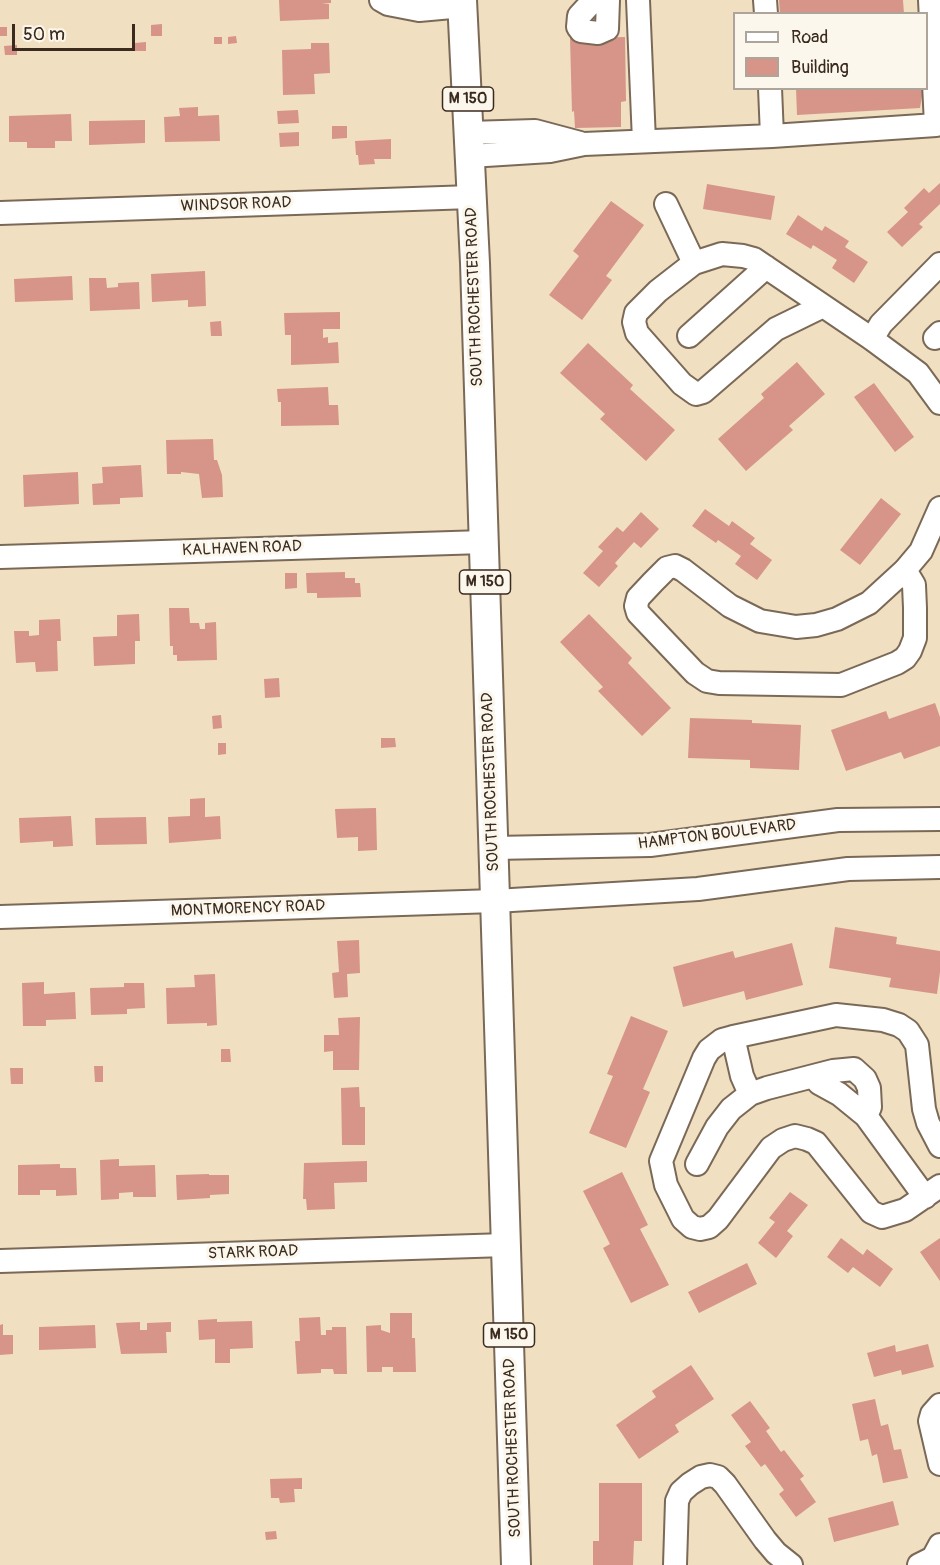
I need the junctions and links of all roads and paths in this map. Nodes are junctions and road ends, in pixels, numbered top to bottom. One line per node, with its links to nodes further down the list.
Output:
1 (381, 0): 4 (street)
2 (638, 0): 7 (street)
3 (930, 0): 6 (street)
4 (463, 3): 9 (main road, SOUTH ROCHESTER ROAD / M 150)
5 (770, 90): 6 (street)
6 (772, 136): 7 (street)
7 (644, 141): 8 (street)
8 (584, 144): 9 (street); 9 (street)
9 (470, 145): 10 (main road, SOUTH ROCHESTER ROAD / M 150)
10 (472, 197): 12 (street, WINDSOR ROAD); 21 (main road, SOUTH ROCHESTER ROAD / M 150)
11 (666, 204): 13 (street)
12 (0, 213)
13 (694, 263): 15 (street); 16 (street)
14 (940, 264): 18 (street)
15 (766, 267): 16 (street); 17 (street)
16 (823, 306): 18 (street)
17 (689, 336)
18 (872, 339): 19 (street)
19 (940, 401)
20 (940, 508): 23 (street)
21 (484, 542): 22 (street, KALHAVEN ROAD); 25 (main road, SOUTH ROCHESTER ROAD / M 150)
22 (0, 557)
23 (905, 570): 23 (street)
24 (940, 819): 25 (street, HAMPTON BOULEVARD)
25 (494, 848): 27 (main road, SOUTH ROCHESTER ROAD / M 150)
26 (940, 867): 27 (street)
27 (495, 901): 28 (street, MONTMORENCY ROAD); 34 (main road, SOUTH ROCHESTER ROAD / M 150)
28 (0, 917)
29 (733, 1036): 30 (street); 31 (street); 33 (street)
30 (750, 1094): 32 (street); 33 (street)
31 (940, 1146)
32 (697, 1164)
33 (932, 1191)
34 (506, 1245): 35 (street, STARK ROAD); 38 (main road, SOUTH ROCHESTER ROAD / M 150)
35 (0, 1261)
36 (940, 1406): 37 (street)
37 (940, 1464)
38 (516, 1565)
39 (675, 1565): 40 (street)
40 (791, 1565)

